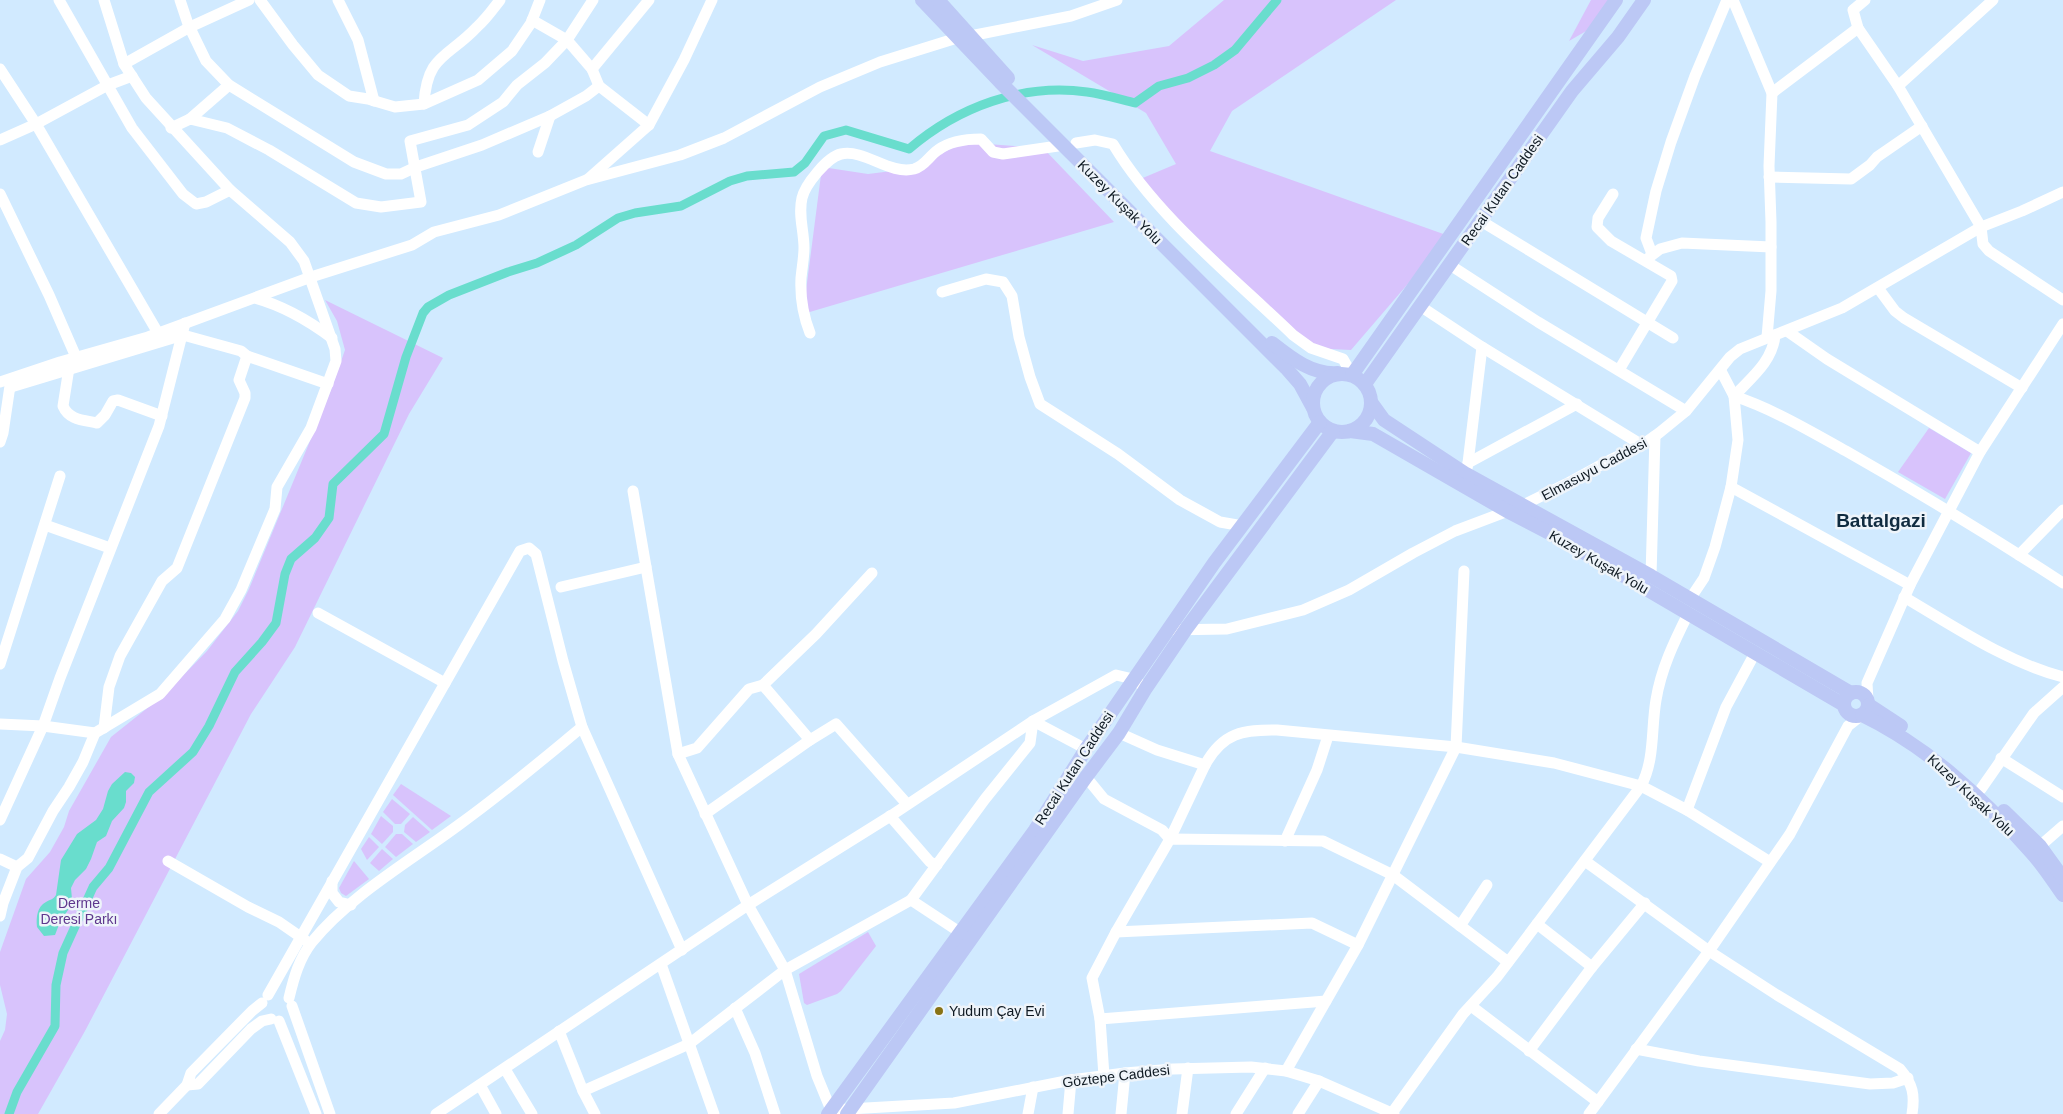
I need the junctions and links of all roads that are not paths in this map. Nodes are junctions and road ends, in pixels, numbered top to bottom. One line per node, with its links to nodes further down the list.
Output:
1 (59, 0): 30 (street)
2 (104, 0): 26 (street)
3 (180, 0): 22 (street)
4 (249, 0): 22 (street)
5 (260, 0): 35 (street)
6 (338, 0): 35 (street)
7 (540, 0): 21 (street)
8 (593, 0): 25 (street)
9 (650, 0): 27 (street)
10 (712, 0): 41 (street)
11 (922, 0): 24 (main road, Kuzey Kuşak Yolu)
12 (938, 0): 24 (main road, Kuzey Kuşak Yolu)
13 (1117, 0): 24 (street)
14 (1616, 0): 82 (main road, Recai Kutan Caddesi)
15 (1644, 0): 55 (main road, Recai Kutan Caddesi)
16 (1727, 0): 58 (street)
17 (1733, 0): 34 (street)
18 (1865, 0): 23 (street)
19 (1990, 1): 33 (street)
20 (497, 2): 36 (street)
21 (532, 20): 25 (street); 36 (street)
22 (190, 27): 26 (street); 31 (street)
23 (1858, 28): 33 (street); 34 (street)
24 (964, 37): 37 (main road, Kuzey Kuşak Yolu); 50 (street)
25 (567, 40): 27 (street); 48 (street)
26 (124, 64): 29 (street)
27 (592, 69): 32 (street)
28 (0, 70): 40 (street)
29 (132, 76): 30 (street); 43 (street)
30 (108, 85): 40 (street); 51 (street)
31 (229, 85): 39 (street); 48 (street)
32 (599, 86): 38 (street); 41 (street)
33 (1898, 86): 42 (street)
34 (1772, 93): 49 (street)
35 (374, 101): 36 (street)
36 (424, 104)
37 (1033, 109): 81 (main road, Kuzey Kuşak Yolu); 90 (main road, Kuzey Kuşak Yolu)
38 (550, 116): 47 (street); 48 (street)
39 (190, 119): 43 (street); 48 (street)
40 (36, 124): 44 (street); 70 (street)
41 (649, 124): 50 (street)
42 (1922, 126): 49 (street); 56 (street)
43 (171, 128): 51 (street)
44 (0, 140)
45 (1076, 143): 82 (street)
46 (1058, 146): 71 (street)
47 (538, 152)
48 (416, 167)
49 (1769, 177): 57 (street)
50 (586, 180): 60 (street)
51 (230, 190): 60 (street)
52 (2063, 192): 56 (street, Elmasuyu Caddesi)
53 (0, 194): 77 (street)
54 (1613, 194): 58 (street)
55 (1481, 221): 59 (main road, Recai Kutan Caddesi); 66 (street)
56 (1981, 227): 61 (street, Elmasuyu Caddesi); 64 (street)
57 (1771, 247): 58 (street); 72 (street)
58 (1649, 257): 66 (street)
59 (1450, 265): 65 (main road, Recai Kutan Caddesi); 79 (street)
60 (311, 277): 63 (street); 73 (street)
61 (1878, 288): 69 (street, Elmasuyu Caddesi); 86 (street)
62 (942, 292): 109 (street)
63 (255, 298): 68 (street); 73 (street)
64 (2063, 300)
65 (1420, 306): 75 (street); 85 (main road, Recai Kutan Caddesi)
66 (1646, 322): 74 (street); 79 (street)
67 (2063, 324): 86 (street)
68 (184, 329): 70 (street); 76 (street); 78 (street); 92 (street)
69 (1786, 331): 72 (street, Elmasuyu Caddesi); 99 (street)
70 (158, 333): 77 (street)
71 (810, 333)
72 (1771, 336): 80 (street, Elmasuyu Caddesi); 87 (street)
73 (332, 338): 84 (street)
74 (1673, 338)
75 (1482, 346): 89 (street); 100 (street)
76 (247, 356): 84 (street); 142 (street)
77 (76, 357): 83 (street)
78 (69, 368): 83 (street); 92 (street)
79 (1620, 370): 91 (street)
80 (1721, 371): 87 (street); 91 (street, Elmasuyu Caddesi)
81 (1338, 373): 82 (main road); 90 (main road)
82 (1352, 375): 85 (main road)
83 (5, 380): 97 (street)
84 (328, 384): 142 (street)
85 (1365, 384): 88 (main road)
86 (2022, 388): 99 (street)
87 (1734, 396): 102 (street); 106 (street)
88 (1372, 402): 95 (main road); 100 (main road, Kuzey Kuşak Yolu)
89 (1577, 404): 98 (street); 100 (street)
90 (1312, 408): 93 (main road)
91 (1686, 411): 96 (street, Elmasuyu Caddesi)
92 (162, 416): 110 (street)
93 (1320, 422): 94 (main road); 109 (main road, Recai Kutan Caddesi)
94 (1333, 430): 95 (main road); 123 (main road, Recai Kutan Caddesi)
95 (1350, 431): 105 (main road, Kuzey Kuşak Yolu)
96 (1655, 436): 98 (street, Elmasuyu Caddesi); 115 (street)
97 (0, 442)
98 (1642, 445): 104 (street, Elmasuyu Caddesi)
99 (1980, 452): 106 (street)
100 (1467, 468): 104 (main road, Kuzey Kuşak Yolu)
101 (60, 476): 108 (street)
102 (1731, 487): 117 (street); 120 (street)
103 (633, 491): 112 (street)
104 (1521, 506): 105 (street, Elmasuyu Caddesi); 115 (main road, Kuzey Kuşak Yolu)
105 (1507, 511): 122 (main road, Kuzey Kuşak Yolu); 123 (street, Elmasuyu Caddesi)
106 (1949, 511): 111 (street); 117 (street)
107 (2061, 516): 111 (street)
108 (45, 525): 110 (street); 126 (street)
109 (1243, 526): 124 (main road, Recai Kutan Caddesi)
110 (110, 548): 139 (street)
111 (2019, 555): 116 (street)
112 (646, 567): 118 (street); 148 (street)
113 (1464, 571): 146 (street)
114 (872, 573): 131 (street)
115 (1651, 576): 120 (main road, Kuzey Kuşak Yolu)
116 (2063, 583)
117 (1910, 585): 119 (street)
118 (561, 587)
119 (1904, 598): 127 (street); 130 (street)
120 (1690, 599): 134 (main road, Kuzey Kuşak Yolu)
121 (318, 613): 129 (street)
122 (1688, 614): 125 (main road, Kuzey Kuşak Yolu); 152 (street)
123 (1186, 629): 124 (street, Elmasuyu Caddesi); 133 (main road, Recai Kutan Caddesi)
124 (1167, 630): 128 (main road, Recai Kutan Caddesi)
125 (1755, 653): 135 (main road, Kuzey Kuşak Yolu); 156 (street)
126 (0, 664)
127 (2063, 677)
128 (1133, 679): 133 (street); 137 (street); 147 (main road, Recai Kutan Caddesi)
129 (445, 683): 141 (street); 172 (street)
130 (1867, 683): 134 (street); 136 (street)
131 (763, 685): 145 (street); 148 (street)
132 (2063, 687): 149 (street)
133 (1146, 688): 143 (main road, Recai Kutan Caddesi)
134 (1853, 693): 135 (main road); 136 (main road)
135 (1844, 707): 136 (main road); 140 (street)
136 (1868, 710): 140 (street); 153 (main road, Kuzey Kuşak Yolu); 174 (main road, Kuzey Kuşak Yolu)
137 (1033, 721): 147 (street); 155 (street); 168 (street)
138 (0, 724): 139 (street)
139 (43, 726): 142 (street); 159 (street)
140 (1848, 726): 167 (street)
141 (582, 727): 177 (street); 187 (street)
142 (99, 730): 169 (street)
143 (1119, 733): 150 (street); 151 (main road, Recai Kutan Caddesi)
144 (1328, 736): 146 (street); 150 (street); 162 (street)
145 (810, 740): 155 (street); 157 (street)
146 (1456, 747): 152 (street); 170 (street)
147 (1086, 749): 183 (main road, Recai Kutan Caddesi)
148 (678, 754): 157 (street)
149 (2002, 758): 153 (street); 154 (street)
150 (1205, 765): 161 (street)
151 (1086, 777): 161 (street); 220 (main road, Recai Kutan Caddesi)
152 (1642, 786): 156 (street); 165 (street)
153 (1981, 789): 163 (main road, Kuzey Kuşak Yolu)
154 (2063, 797)
155 (907, 804): 158 (street)
156 (1686, 810): 167 (street)
157 (705, 814): 178 (street)
158 (890, 816): 168 (street); 178 (street)
159 (0, 820)
160 (2063, 826): 163 (street)
161 (1170, 839): 162 (street); 182 (street)
162 (1285, 841): 170 (street)
163 (2040, 846): 171 (main road, Kuzey Kuşak Yolu)
164 (0, 859): 169 (street)
165 (1585, 860): 176 (street); 180 (street)
166 (168, 861): 184 (street)
167 (1770, 862): 188 (street)
168 (937, 866): 175 (street)
169 (18, 867): 179 (street)
170 (1393, 876): 181 (street); 186 (street)
171 (2063, 878)
172 (332, 881): 177 (street); 184 (street)
173 (1487, 884): 181 (street)
174 (2063, 895)
175 (911, 900): 183 (street); 192 (street)
176 (1645, 903): 188 (street); 191 (street)
177 (351, 905): 185 (street)
178 (748, 905): 187 (street); 192 (street)
179 (0, 916)
180 (1537, 924): 189 (street); 191 (street)
181 (1460, 926): 189 (street)
182 (1116, 932): 186 (street); 198 (street)
183 (961, 933): 221 (main road, Recai Kutan Caddesi)
184 (300, 938): 185 (street); 193 (street)
185 (311, 943): 195 (street)
186 (1358, 945): 194 (street)
187 (682, 950): 190 (street)
188 (1709, 951): 202 (street); 210 (street)
189 (1508, 962): 196 (street)
190 (661, 964): 200 (street); 201 (street)
191 (1592, 967): 203 (street)
192 (785, 970): 197 (street); 221 (street)
193 (265, 999): 195 (street); 199 (street); 214 (street)
194 (1326, 1001): 198 (street); 207 (street)
195 (290, 1002): 199 (street); 224 (street)
196 (1471, 1006): 203 (street); 238 (street)
197 (734, 1008): 201 (street); 230 (street)
198 (1100, 1019): 209 (street)
199 (275, 1020): 214 (street); 223 (street)
200 (559, 1032): 206 (street); 216 (street)
201 (689, 1044): 216 (street); 229 (street)
202 (1636, 1049): 210 (street); 217 (street)
203 (1529, 1051): 217 (street)
204 (1188, 1068): 205 (street, Göztepe Caddesi); 208 (street, Göztepe Caddesi); 235 (street)
205 (1265, 1068): 207 (street, Göztepe Caddesi); 236 (street)
206 (505, 1069): 213 (street); 227 (street)
207 (1286, 1071): 212 (street, Göztepe Caddesi)
208 (1125, 1073): 209 (street, Göztepe Caddesi); 234 (street)
209 (1104, 1076): 211 (street, Göztepe Caddesi)
210 (1908, 1078): 240 (street)
211 (1071, 1080): 215 (street, Göztepe Caddesi); 233 (street)
212 (1319, 1080): 219 (street, Göztepe Caddesi); 237 (street)
213 (480, 1084): 225 (street); 226 (street)
214 (187, 1085): 222 (street)
215 (1033, 1088): 218 (street, Göztepe Caddesi); 232 (street)
216 (583, 1091): 228 (street)
217 (1598, 1102): 239 (street)
218 (954, 1103): 220 (street, Göztepe Caddesi); 231 (street)
219 (1368, 1109): 238 (street, Göztepe Caddesi)
220 (849, 1111): 221 (street, Göztepe Caddesi)
221 (829, 1112)
222 (159, 1114)
223 (316, 1114)
224 (330, 1114)
225 (436, 1114)
226 (496, 1114)
227 (532, 1114)
228 (596, 1114)
229 (714, 1114)
230 (775, 1114)
231 (891, 1114)
232 (1028, 1114)
233 (1068, 1114)
234 (1121, 1114)
235 (1182, 1114)
236 (1236, 1114)
237 (1298, 1114)
238 (1393, 1114)
239 (1589, 1114)
240 (1912, 1114)

